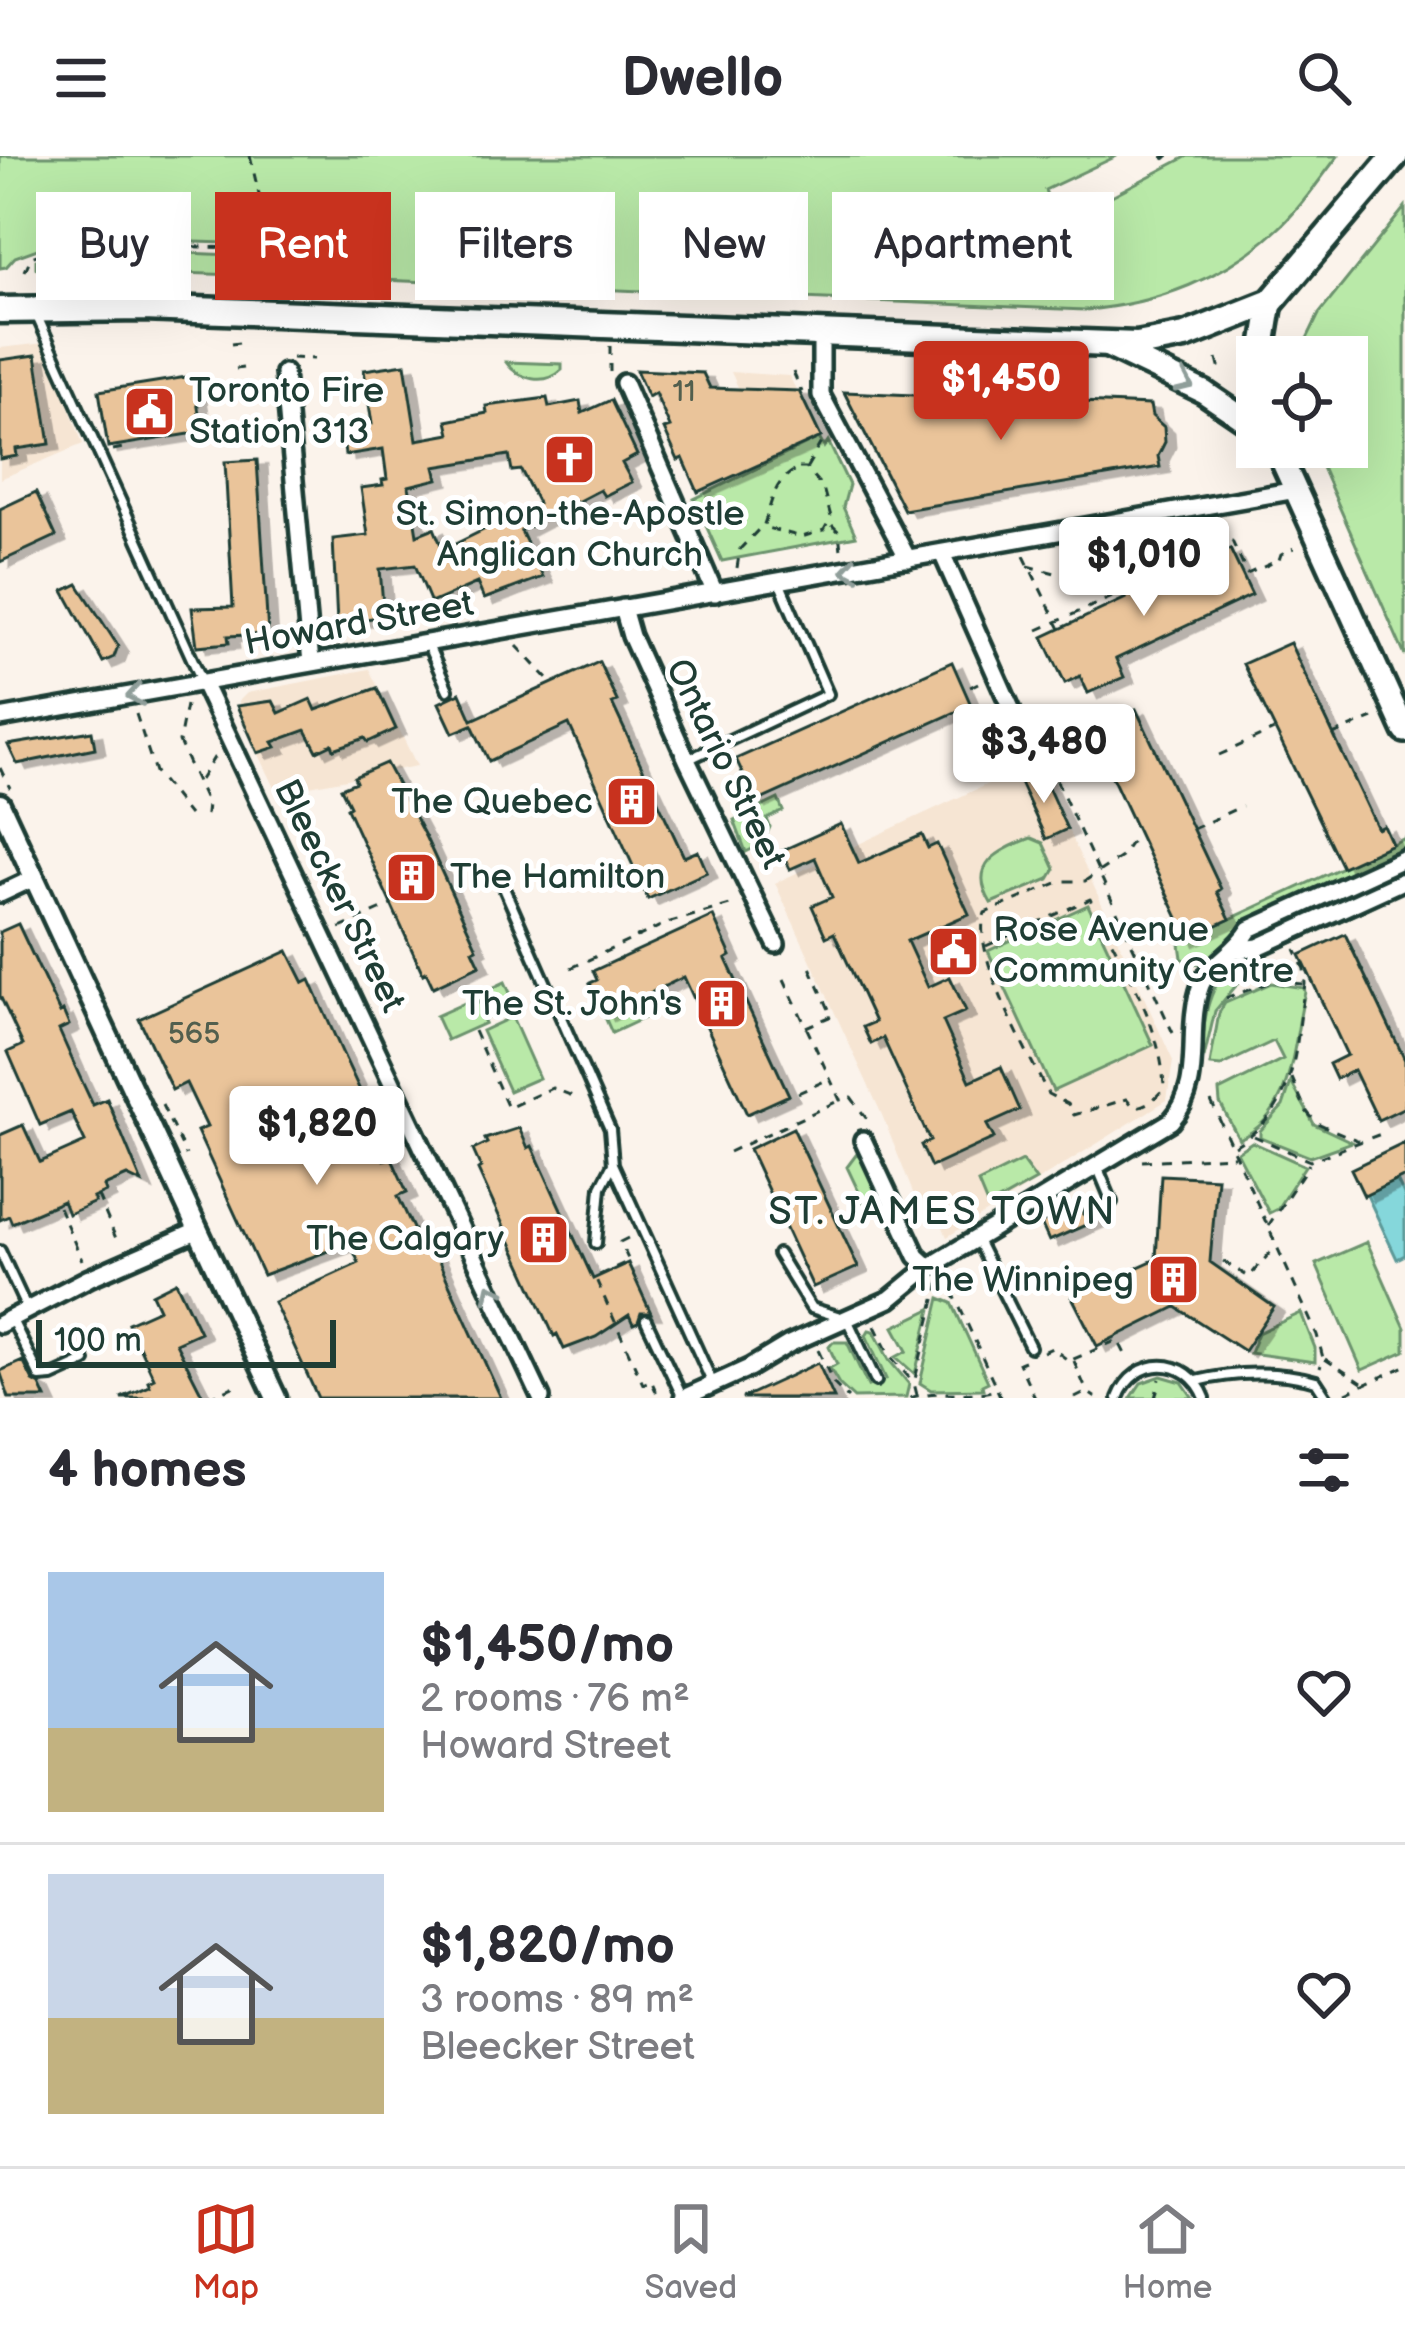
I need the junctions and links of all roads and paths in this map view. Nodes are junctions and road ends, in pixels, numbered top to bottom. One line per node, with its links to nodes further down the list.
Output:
1 (250, 156): 3 (path)
2 (1395, 156): 6 (main road)
3 (258, 192)
4 (215, 245): 5 (path)
5 (25, 271)
6 (1271, 302): 10 (main road); 13 (main road)
7 (33, 308): 8 (main road); 9 (main road); 28 (lane)
8 (0, 310)
9 (821, 334): 13 (main road); 39 (street)
10 (1265, 336)
11 (238, 343): 12 (path)
12 (231, 344)
13 (1108, 346): 25 (main road, one-way to 25)
14 (314, 359): 16 (path)
15 (1217, 359): 19 (path)
16 (285, 365): 52 (street)
17 (243, 368): 18 (path)
18 (236, 369)
19 (1220, 369): 20 (path); 22 (path)
20 (1229, 369)
21 (793, 373): 24 (path)
22 (1221, 381)
23 (624, 383): 45 (street)
24 (804, 396)
25 (1236, 414)
26 (824, 436): 29 (path)
27 (128, 447): 28 (path)
28 (102, 452): 54 (lane)
29 (806, 468): 32 (path); 33 (path)
30 (1286, 468): 31 (main road)
31 (1296, 490): 37 (street, Howard Street); 61 (main road)
32 (830, 524): 33 (path); 36 (path)
33 (763, 526): 41 (path)
34 (1117, 536): 42 (path)
35 (1294, 548): 42 (path)
36 (842, 550)
37 (942, 554): 39 (street, Howard Street); 65 (street)
38 (1023, 554): 40 (path)
39 (908, 560): 43 (street, Howard Street, one-way to 43)
40 (1028, 566): 44 (path); 47 (path)
41 (737, 570)
42 (1138, 579): 44 (path)
43 (780, 582): 45 (street, Howard Street); 66 (lane)
44 (1122, 590): 47 (path)
45 (715, 592): 46 (street, Howard Street)
46 (623, 608): 51 (street, Howard Street); 66 (street, Ontario Street)
47 (1056, 622): 48 (path); 49 (path)
48 (1060, 629)
49 (1038, 630)
50 (511, 641): 53 (path)
51 (427, 642): 52 (street, Howard Street); 55 (lane)
52 (311, 663): 54 (street, Howard Street)
53 (550, 682)
54 (203, 683): 58 (street, Howard Street, one-way to 58); 153 (street, Bleecker Street, one-way to 54)
55 (448, 690)
56 (186, 705): 67 (path)
57 (135, 712): 70 (path)
58 (0, 718)
59 (1373, 718): 62 (path)
60 (1274, 730): 63 (path)
61 (1405, 731)
62 (1333, 735)
63 (1219, 755)
64 (215, 756): 67 (path)
65 (1040, 758): 75 (path)
66 (687, 760): 83 (street, Ontario Street)
67 (200, 782): 71 (path)
68 (0, 804): 76 (street)
69 (1242, 806): 72 (path)
70 (189, 815)
71 (205, 824)
72 (1193, 829)
73 (1134, 838): 75 (path)
74 (1405, 858): 86 (street)
75 (1100, 872): 85 (path); 94 (path)
76 (34, 878): 79 (street); 117 (street)
77 (500, 879): 100 (lane)
78 (1405, 880): 86 (street)
79 (0, 894)
80 (738, 902): 88 (path)
81 (392, 905): 82 (path)
82 (339, 929)
83 (776, 944)
84 (1293, 945): 90 (path)
85 (986, 946): 85 (path)
86 (1238, 950): 112 (street)
87 (810, 967): 92 (path)
88 (571, 968)
89 (784, 979): 92 (path)
90 (1305, 984): 91 (path); 95 (path)
91 (1226, 998)
92 (806, 1028): 96 (path)
93 (474, 1030): 100 (path)
94 (1174, 1034)
95 (1290, 1073): 103 (path); 105 (path)
96 (829, 1078): 97 (path); 98 (path)
97 (797, 1093)
98 (840, 1100): 101 (path); 107 (path)
99 (1211, 1102): 106 (path)
100 (600, 1108): 111 (lane)
101 (869, 1122)
102 (1386, 1132): 105 (path)
103 (1253, 1136): 106 (path); 109 (path)
104 (863, 1140): 127 (street)
105 (1361, 1142): 109 (path)
106 (1232, 1147): 108 (path)
107 (729, 1152)
108 (1236, 1156): 110 (path); 116 (path)
109 (1310, 1161): 116 (path)
110 (1126, 1162)
111 (614, 1164): 118 (lane); 121 (lane)
112 (1097, 1166): 115 (lane); 119 (street)
113 (98, 1196): 120 (path)
114 (59, 1207): 125 (path)
115 (1090, 1212)
116 (1267, 1228): 122 (path)
117 (199, 1230): 128 (street); 152 (street)
118 (644, 1231): 145 (lane); 154 (path)
119 (977, 1240): 127 (street); 133 (lane)
120 (117, 1241)
121 (596, 1243)
122 (1275, 1246): 126 (path); 136 (path)
123 (0, 1250): 128 (lane)
124 (778, 1254): 130 (lane)
125 (81, 1257)
126 (1223, 1261)
127 (938, 1272): 129 (street); 144 (path); 147 (path)
128 (28, 1310): 132 (street)
129 (868, 1310): 130 (street); 144 (path)
130 (847, 1319): 140 (lane); 145 (street)
131 (646, 1320): 155 (lane)
132 (6, 1321): 138 (lane)
133 (1030, 1347)
134 (818, 1348): 156 (path)
135 (1125, 1354): 137 (path)
136 (1323, 1358): 142 (path); 146 (path)
137 (1073, 1360): 148 (path); 158 (path)
138 (85, 1361)
139 (1405, 1366): 146 (path)
140 (877, 1381)
141 (1197, 1381): 142 (lane); 161 (lane); 162 (lane)
142 (1316, 1381): 163 (lane)
143 (241, 1383): 151 (path)
144 (914, 1383): 150 (path)
145 (713, 1384): 155 (street)
146 (1366, 1384): 149 (path)
147 (997, 1389): 150 (path); 157 (path)
148 (1087, 1392): 159 (path); 160 (path)
149 (1346, 1393)
150 (913, 1396)
151 (209, 1398)
152 (277, 1398)
153 (541, 1398)
154 (659, 1398)
155 (683, 1398)
156 (848, 1398)
157 (1001, 1398)
158 (1035, 1398)
159 (1075, 1398)
160 (1096, 1398)
161 (1118, 1398)
162 (1205, 1398)
163 (1327, 1398)

